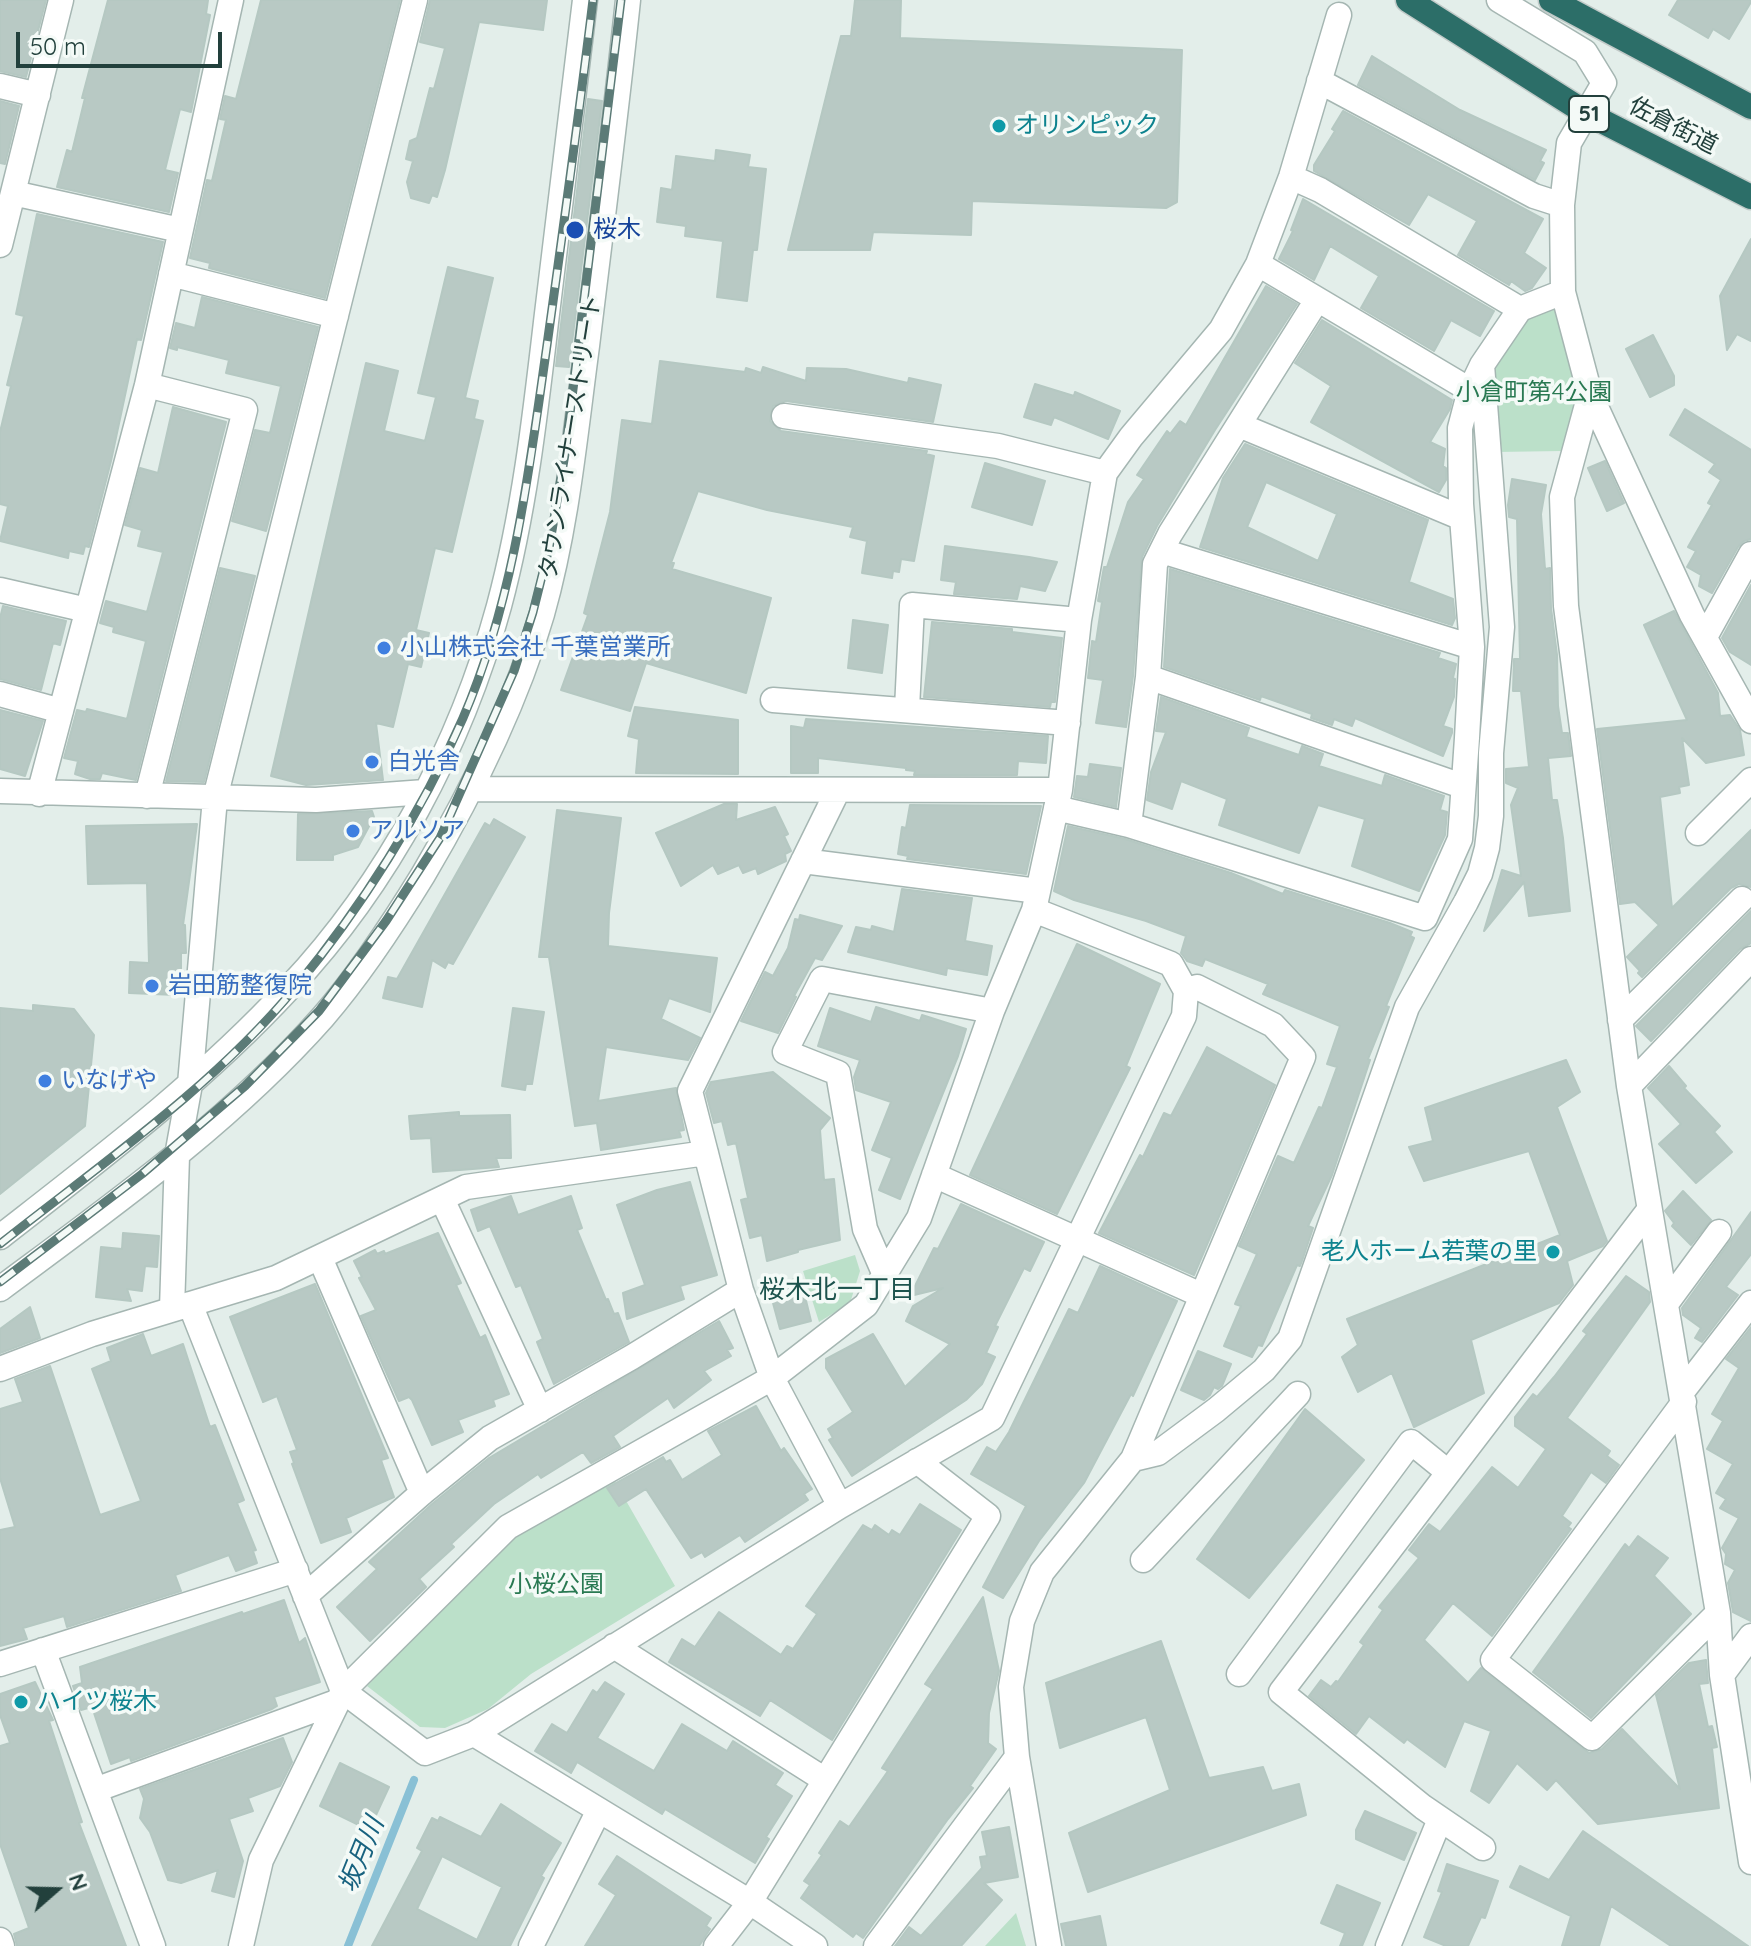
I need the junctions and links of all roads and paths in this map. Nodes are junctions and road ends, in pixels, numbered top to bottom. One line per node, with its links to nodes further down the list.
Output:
1 (61, 0): 12 (street)
2 (231, 0): 19 (street)
3 (415, 0): 26 (street)
4 (585, 0): 54 (street, タウンライナーストリート)
5 (628, 0): 51 (street, タウンライナーストリート)
6 (1408, 0): 14 (highway, 佐倉街道 / 51)
7 (1499, 0): 14 (street)
8 (1551, 0): 13 (highway)
9 (1339, 15): 10 (street)
10 (1319, 81): 15 (street); 18 (street)
11 (0, 86): 12 (street)
12 (38, 95): 16 (street)
13 (1751, 107)
14 (1586, 113): 17 (highway, 佐倉街道 / 51); 18 (street)
15 (1291, 177): 21 (street); 25 (street)
16 (13, 193): 19 (street); 20 (street)
17 (1751, 197)
18 (1562, 205): 23 (street)
19 (180, 230): 22 (street)
20 (0, 245)
21 (1258, 264): 24 (street); 33 (street)
22 (171, 274): 26 (street); 28 (street)
23 (1563, 292): 25 (street); 30 (street)
24 (1317, 300): 29 (street); 32 (street)
25 (1520, 309): 27 (street)
26 (336, 316): 57 (street)
27 (1482, 365): 29 (street); 91 (street)
28 (147, 385): 38 (street); 56 (street)
29 (1470, 390): 34 (street)
30 (1590, 394): 40 (street); 67 (street)
31 (784, 416): 33 (street)
32 (1239, 425): 34 (street); 35 (street)
33 (1105, 473): 39 (street)
34 (1462, 518): 41 (street)
35 (1162, 551): 41 (street); 42 (street)
36 (1751, 554): 40 (street)
37 (0, 590): 38 (street)
38 (87, 610): 46 (street)
39 (1079, 620): 45 (street); 48 (street)
40 (1705, 637): 47 (street)
41 (1472, 647): 50 (street)
42 (1148, 677): 50 (street); 59 (street)
43 (0, 694): 46 (street)
44 (773, 700): 45 (street)
45 (907, 709): 48 (street)
46 (61, 711): 55 (street)
47 (1751, 721)
48 (1068, 723): 58 (street)
49 (1751, 780): 60 (street)
50 (1462, 786): 59 (street)
51 (472, 789): 52 (street); 71 (street, タウンライナーストリート)
52 (838, 790): 58 (street); 61 (street)
53 (0, 791): 55 (street)
54 (425, 792): 57 (street); 68 (street, タウンライナーストリート)
55 (39, 794): 56 (street)
56 (147, 796): 57 (street)
57 (215, 798): 68 (street)
58 (1058, 799): 59 (street); 63 (street)
59 (1129, 825)
60 (1698, 833)
61 (803, 861): 63 (street); 70 (street)
62 (1742, 899): 67 (street)
63 (1036, 901): 65 (street); 66 (street)
64 (1751, 959): 69 (street)
65 (1186, 991): 77 (street); 82 (street)
66 (992, 1011): 72 (street); 79 (street)
67 (1620, 1020): 69 (street)
68 (190, 1084): 71 (street); 76 (street, タウンライナーストリート)
69 (1629, 1086): 74 (street)
70 (706, 1153): 73 (street); 81 (street)
71 (177, 1156): 80 (street, タウンライナーストリート); 85 (street)
72 (934, 1175): 77 (street); 79 (street)
73 (442, 1199): 78 (street); 90 (street)
74 (1649, 1210): 84 (street); 93 (street)
75 (1719, 1232): 84 (street)
76 (0, 1237)
77 (1078, 1238): 82 (street); 92 (street)
78 (320, 1258): 85 (street); 94 (street)
79 (885, 1275): 87 (street)
80 (0, 1289)
81 (741, 1290): 87 (street); 90 (street)
82 (1201, 1295): 91 (street)
83 (1751, 1303): 89 (street)
84 (1666, 1304): 89 (street)
85 (181, 1307): 86 (street); 97 (street)
86 (0, 1369)
87 (772, 1378): 95 (street); 106 (street)
88 (1298, 1394): 96 (street)
89 (1683, 1397): 99 (street); 99 (street)
90 (540, 1410): 94 (street)
91 (1133, 1459): 109 (street)
92 (917, 1461): 95 (street); 110 (street)
93 (1448, 1472): 104 (street); 113 (street)
94 (422, 1493): 98 (street)
95 (840, 1506): 101 (street)
96 (1143, 1560)
97 (296, 1570): 98 (street); 102 (street)
98 (305, 1596): 106 (street)
99 (1718, 1613): 105 (street)
100 (1751, 1636): 105 (street)
101 (614, 1646): 107 (street); 110 (street)
102 (43, 1650): 103 (street); 111 (street)
103 (0, 1664)
104 (1239, 1674)
105 (1722, 1675): 108 (street)
106 (341, 1696): 107 (street); 111 (street); 118 (street)
107 (474, 1734): 112 (street)
108 (1743, 1751): 115 (street)
109 (1017, 1757): 122 (street); 123 (street)
110 (825, 1780): 116 (street)
111 (95, 1790): 117 (street)
112 (599, 1810): 116 (street); 119 (street)
113 (1440, 1819): 114 (street); 124 (street)
114 (1483, 1848)
115 (1751, 1862)
116 (750, 1902): 120 (street); 121 (street)
117 (153, 1946)
118 (241, 1946)
119 (531, 1946)
120 (716, 1946)
121 (815, 1946)
122 (876, 1946)
123 (1049, 1946)
124 (1388, 1946)

